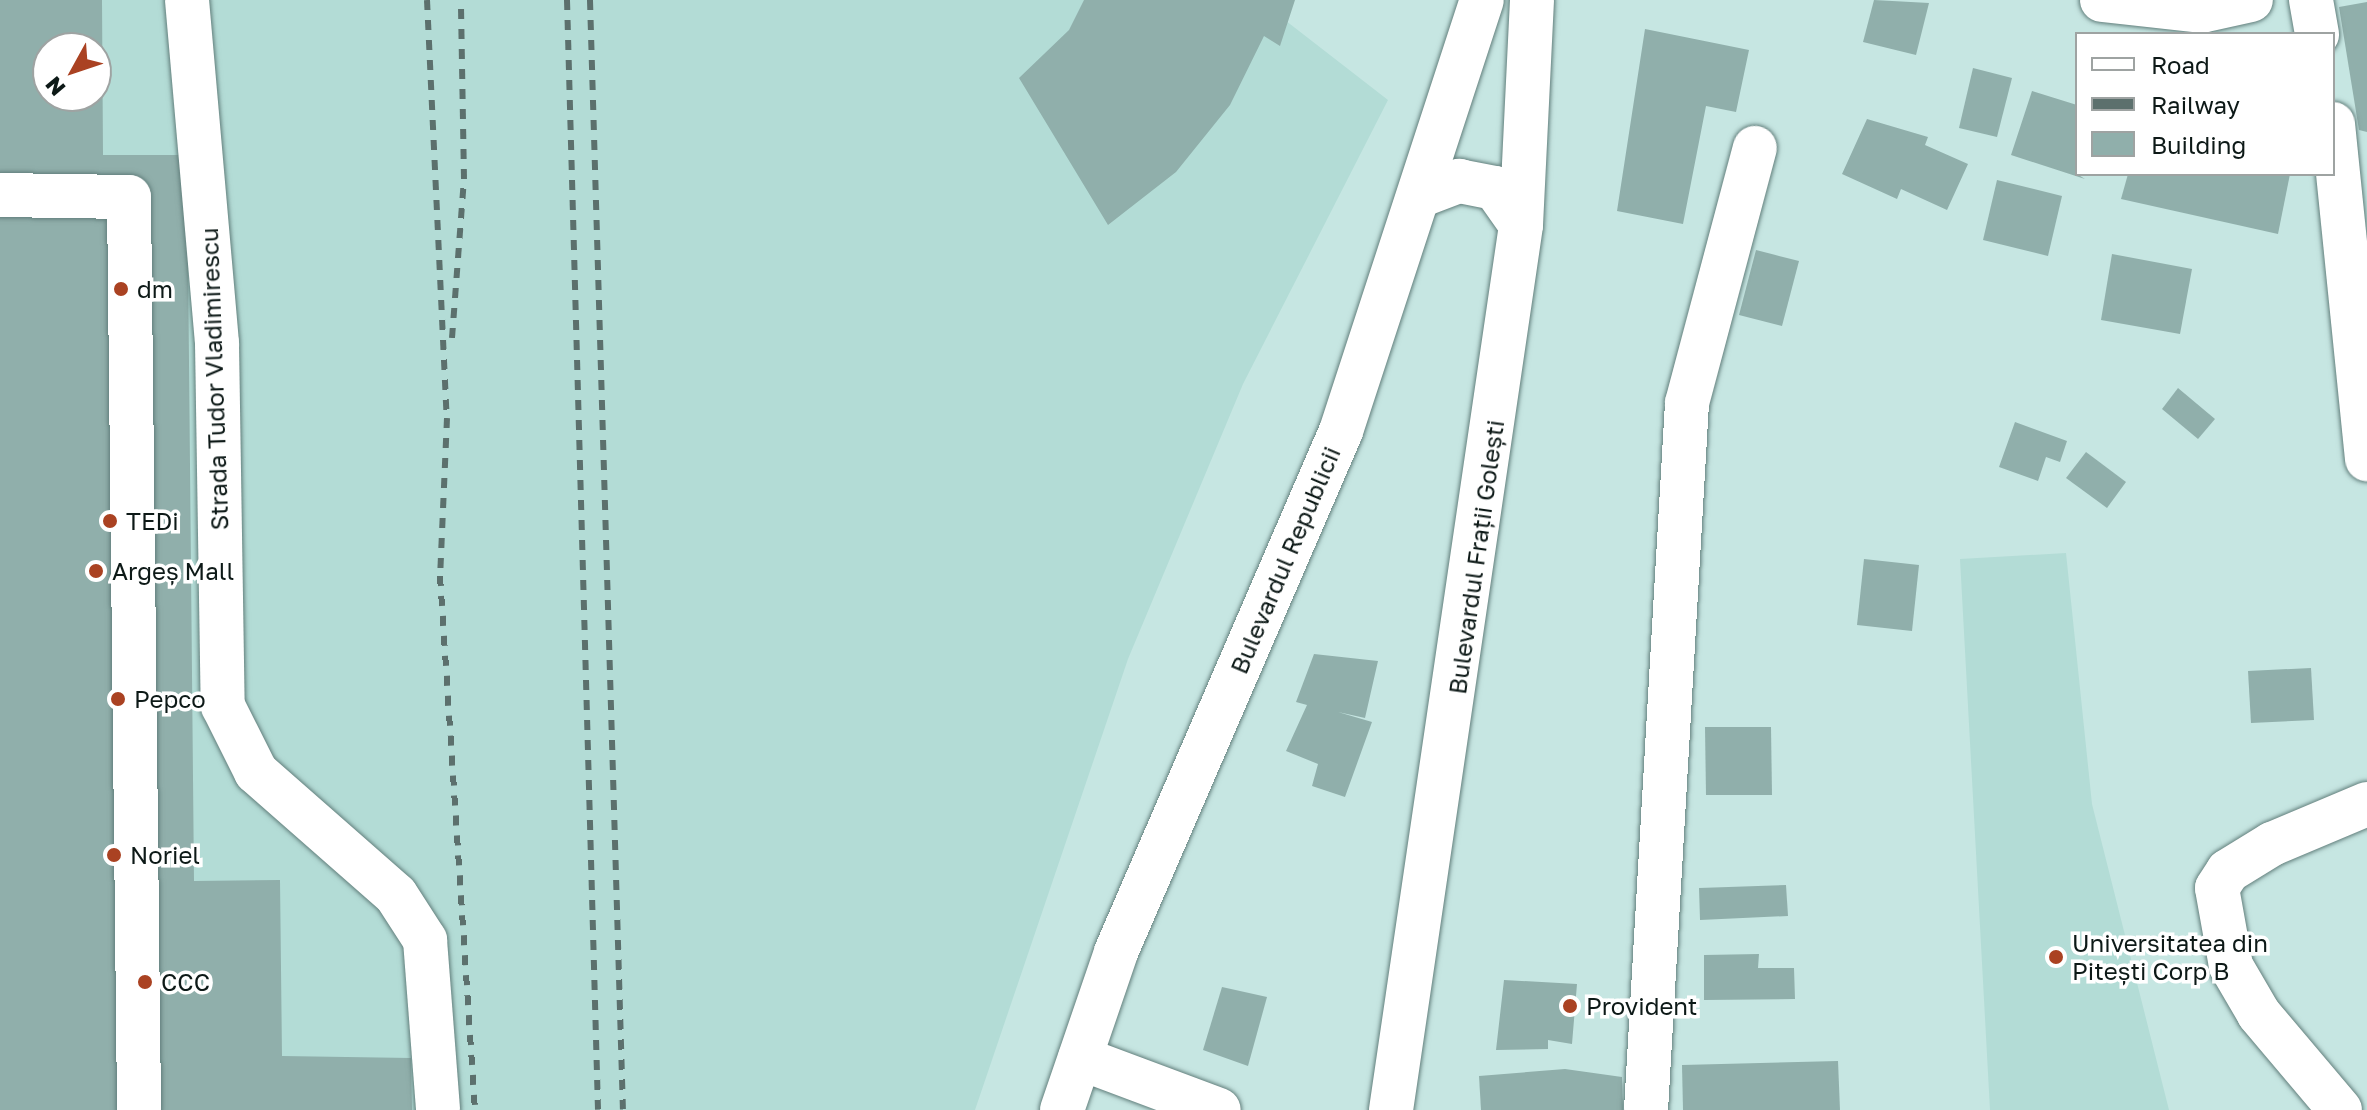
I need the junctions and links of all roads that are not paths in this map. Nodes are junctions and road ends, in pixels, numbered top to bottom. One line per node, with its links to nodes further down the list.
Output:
1 (187, 0): 17 (main road, Strada Tudor Vladimirescu)
2 (1482, 0): 11 (main road, Bulevardul Republicii)
3 (1532, 0): 12 (main road, Bulevardul Frații Golești)
4 (2102, 0): 5 (main road)
5 (2251, 0)
6 (2311, 0): 7 (main road)
7 (2317, 32)
8 (2335, 136): 13 (main road)
9 (1755, 148): 21 (main road)
10 (0, 195): 16 (main road)
11 (1422, 195): 12 (main road); 15 (main road, Bulevardul Republicii)
12 (1521, 225): 20 (main road, Bulevardul Frații Golești)
13 (2367, 459)
14 (2367, 804): 22 (main road)
15 (1080, 1058): 18 (main road, Bulevardul Republicii); 19 (main road)
16 (139, 1110)
17 (438, 1110)
18 (1062, 1110)
19 (1219, 1110)
20 (1391, 1110)
21 (1646, 1110)
22 (2340, 1110)

